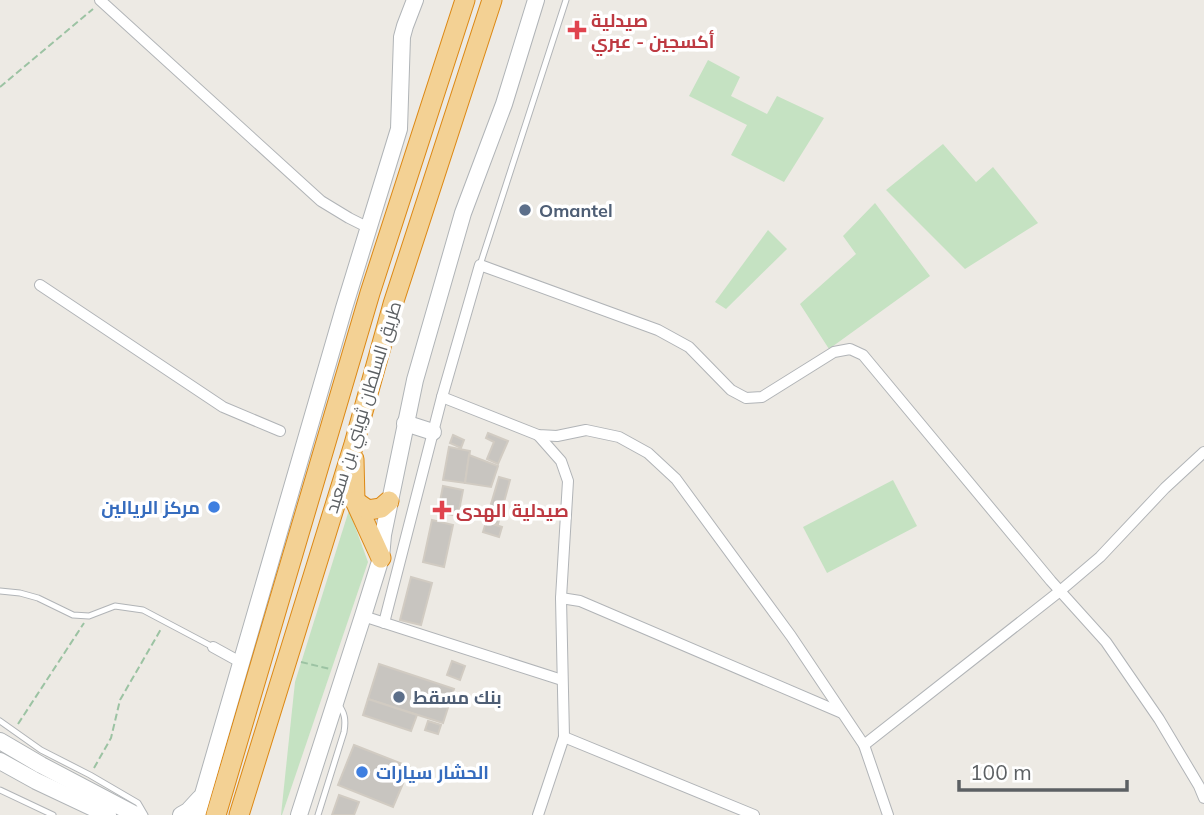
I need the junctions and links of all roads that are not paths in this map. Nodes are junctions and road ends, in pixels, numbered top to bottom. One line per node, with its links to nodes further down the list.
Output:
1 (415, 0): 7 (street)
2 (465, 0): 44 (highway, طريق السلطان ثويني بن سعيد)
3 (492, 0): 15 (highway, طريق السلطان ثويني بن سعيد)
4 (536, 0): 11 (street)
5 (566, 0): 8 (lane)
6 (101, 1): 7 (street)
7 (369, 228): 26 (street)
8 (480, 265): 10 (street); 21 (street)
9 (40, 285): 12 (street)
10 (442, 397): 13 (street); 14 (street)
11 (405, 423): 13 (street); 18 (street)
12 (280, 431)
13 (433, 432): 24 (street)
14 (538, 436): 22 (street); 29 (street)
15 (354, 444): 17 (highway); 45 (highway, طريق السلطان ثويني بن سعيد)
16 (1204, 452): 21 (street)
17 (355, 501): 18 (highway); 19 (highway)
18 (390, 501): 19 (street)
19 (381, 558): 23 (street)
20 (0, 591): 25 (lane)
21 (1060, 591): 32 (street); 37 (street)
22 (561, 598): 27 (street); 29 (street)
23 (363, 616): 24 (street); 28 (street)
24 (384, 622): 27 (street)
25 (213, 647): 26 (street)
26 (242, 663): 36 (street)
27 (562, 680): 31 (street)
28 (335, 700): 46 (street); 47 (lane)
29 (842, 713): 32 (street)
30 (0, 722): 41 (lane)
31 (564, 737): 48 (street); 49 (street)
32 (864, 745): 50 (street)
33 (4, 747): 40 (street)
34 (0, 761): 39 (street)
35 (0, 790): 38 (lane)
36 (205, 790): 42 (street); 43 (street)
37 (1204, 798)
38 (53, 815)
39 (108, 815)
40 (136, 815)
41 (145, 815)
42 (181, 815)
43 (197, 815)
44 (216, 815)
45 (239, 815)
46 (299, 815)
47 (318, 815)
48 (538, 815)
49 (754, 815)
50 (888, 815)

